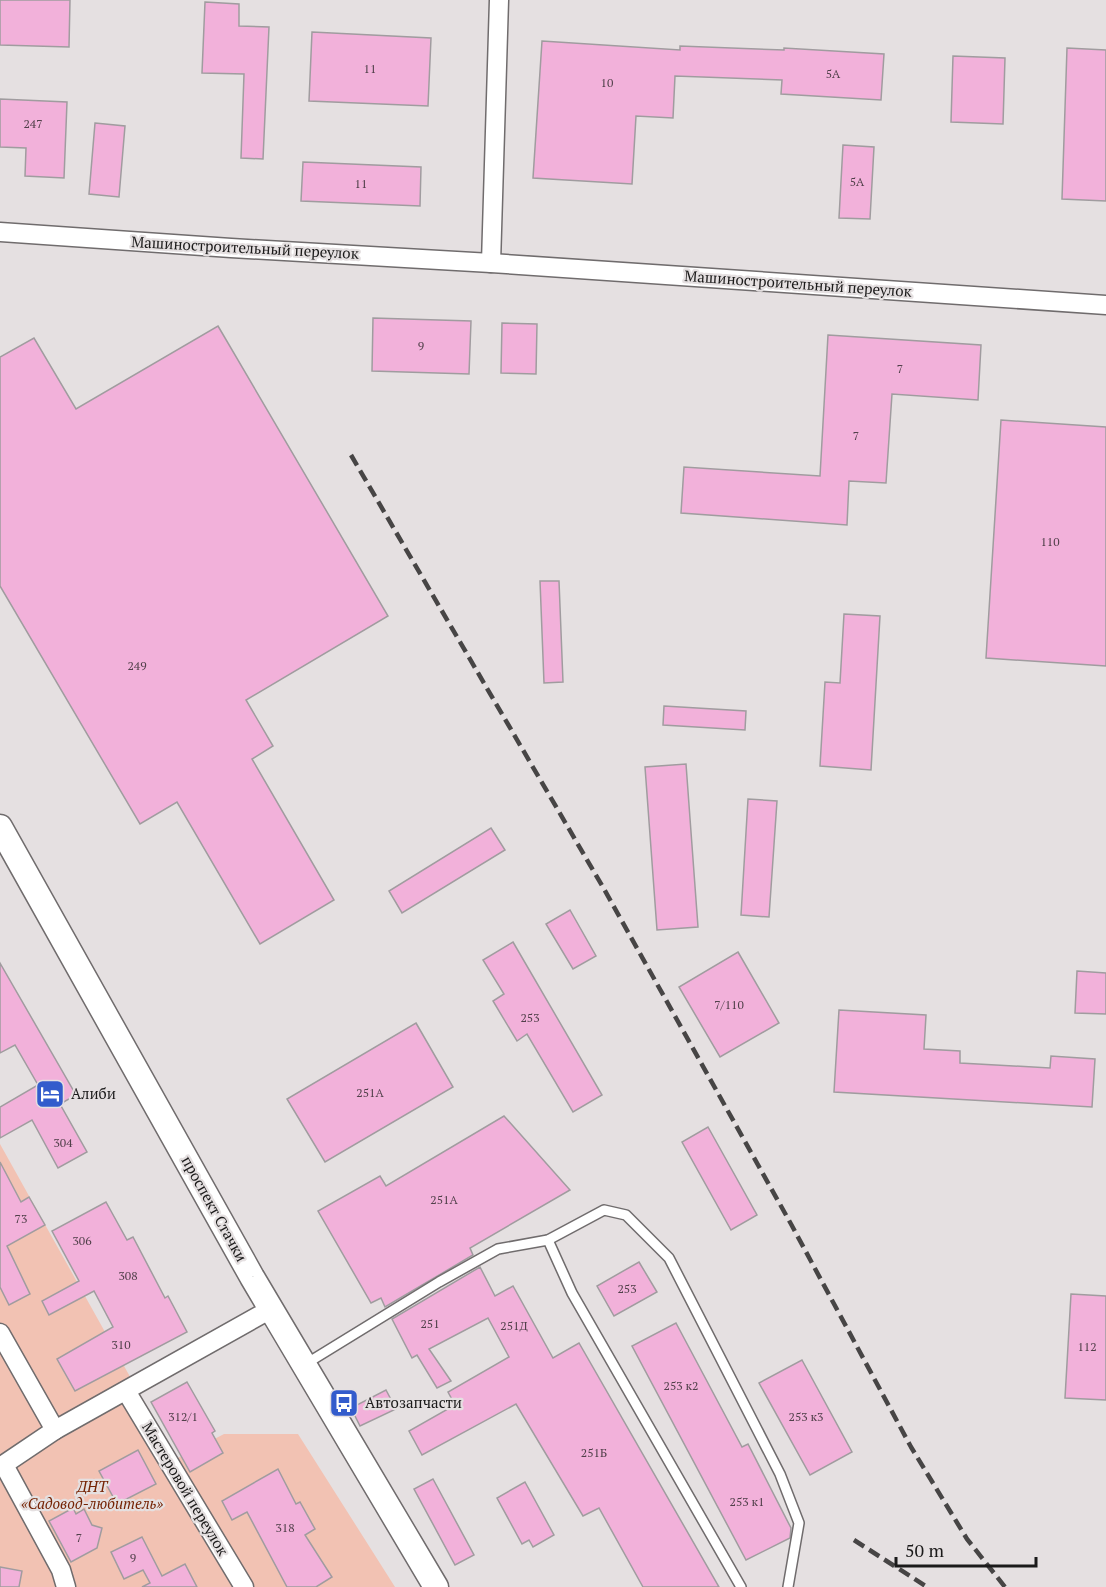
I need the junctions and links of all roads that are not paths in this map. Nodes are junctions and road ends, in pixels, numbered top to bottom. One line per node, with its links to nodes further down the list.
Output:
1 (499, 0): 3 (street)
2 (0, 232): 3 (street, Машиностроительный переулок)
3 (491, 263): 4 (street, Машиностроительный переулок)
4 (1106, 305)
5 (0, 827): 7 (street, проспект Стачки)
6 (548, 1240): 9 (lane); 16 (lane); 17 (lane)
7 (271, 1309): 9 (street, проспект Стачки); 10 (street)
8 (0, 1333): 11 (street)
9 (304, 1365): 15 (street, проспект Стачки)
10 (126, 1391): 11 (street); 14 (street, Мастеровой переулок)
11 (55, 1430): 12 (street)
12 (2, 1466): 13 (street)
13 (66, 1587)
14 (244, 1587)
15 (436, 1587)
16 (741, 1587)
17 (788, 1587)

